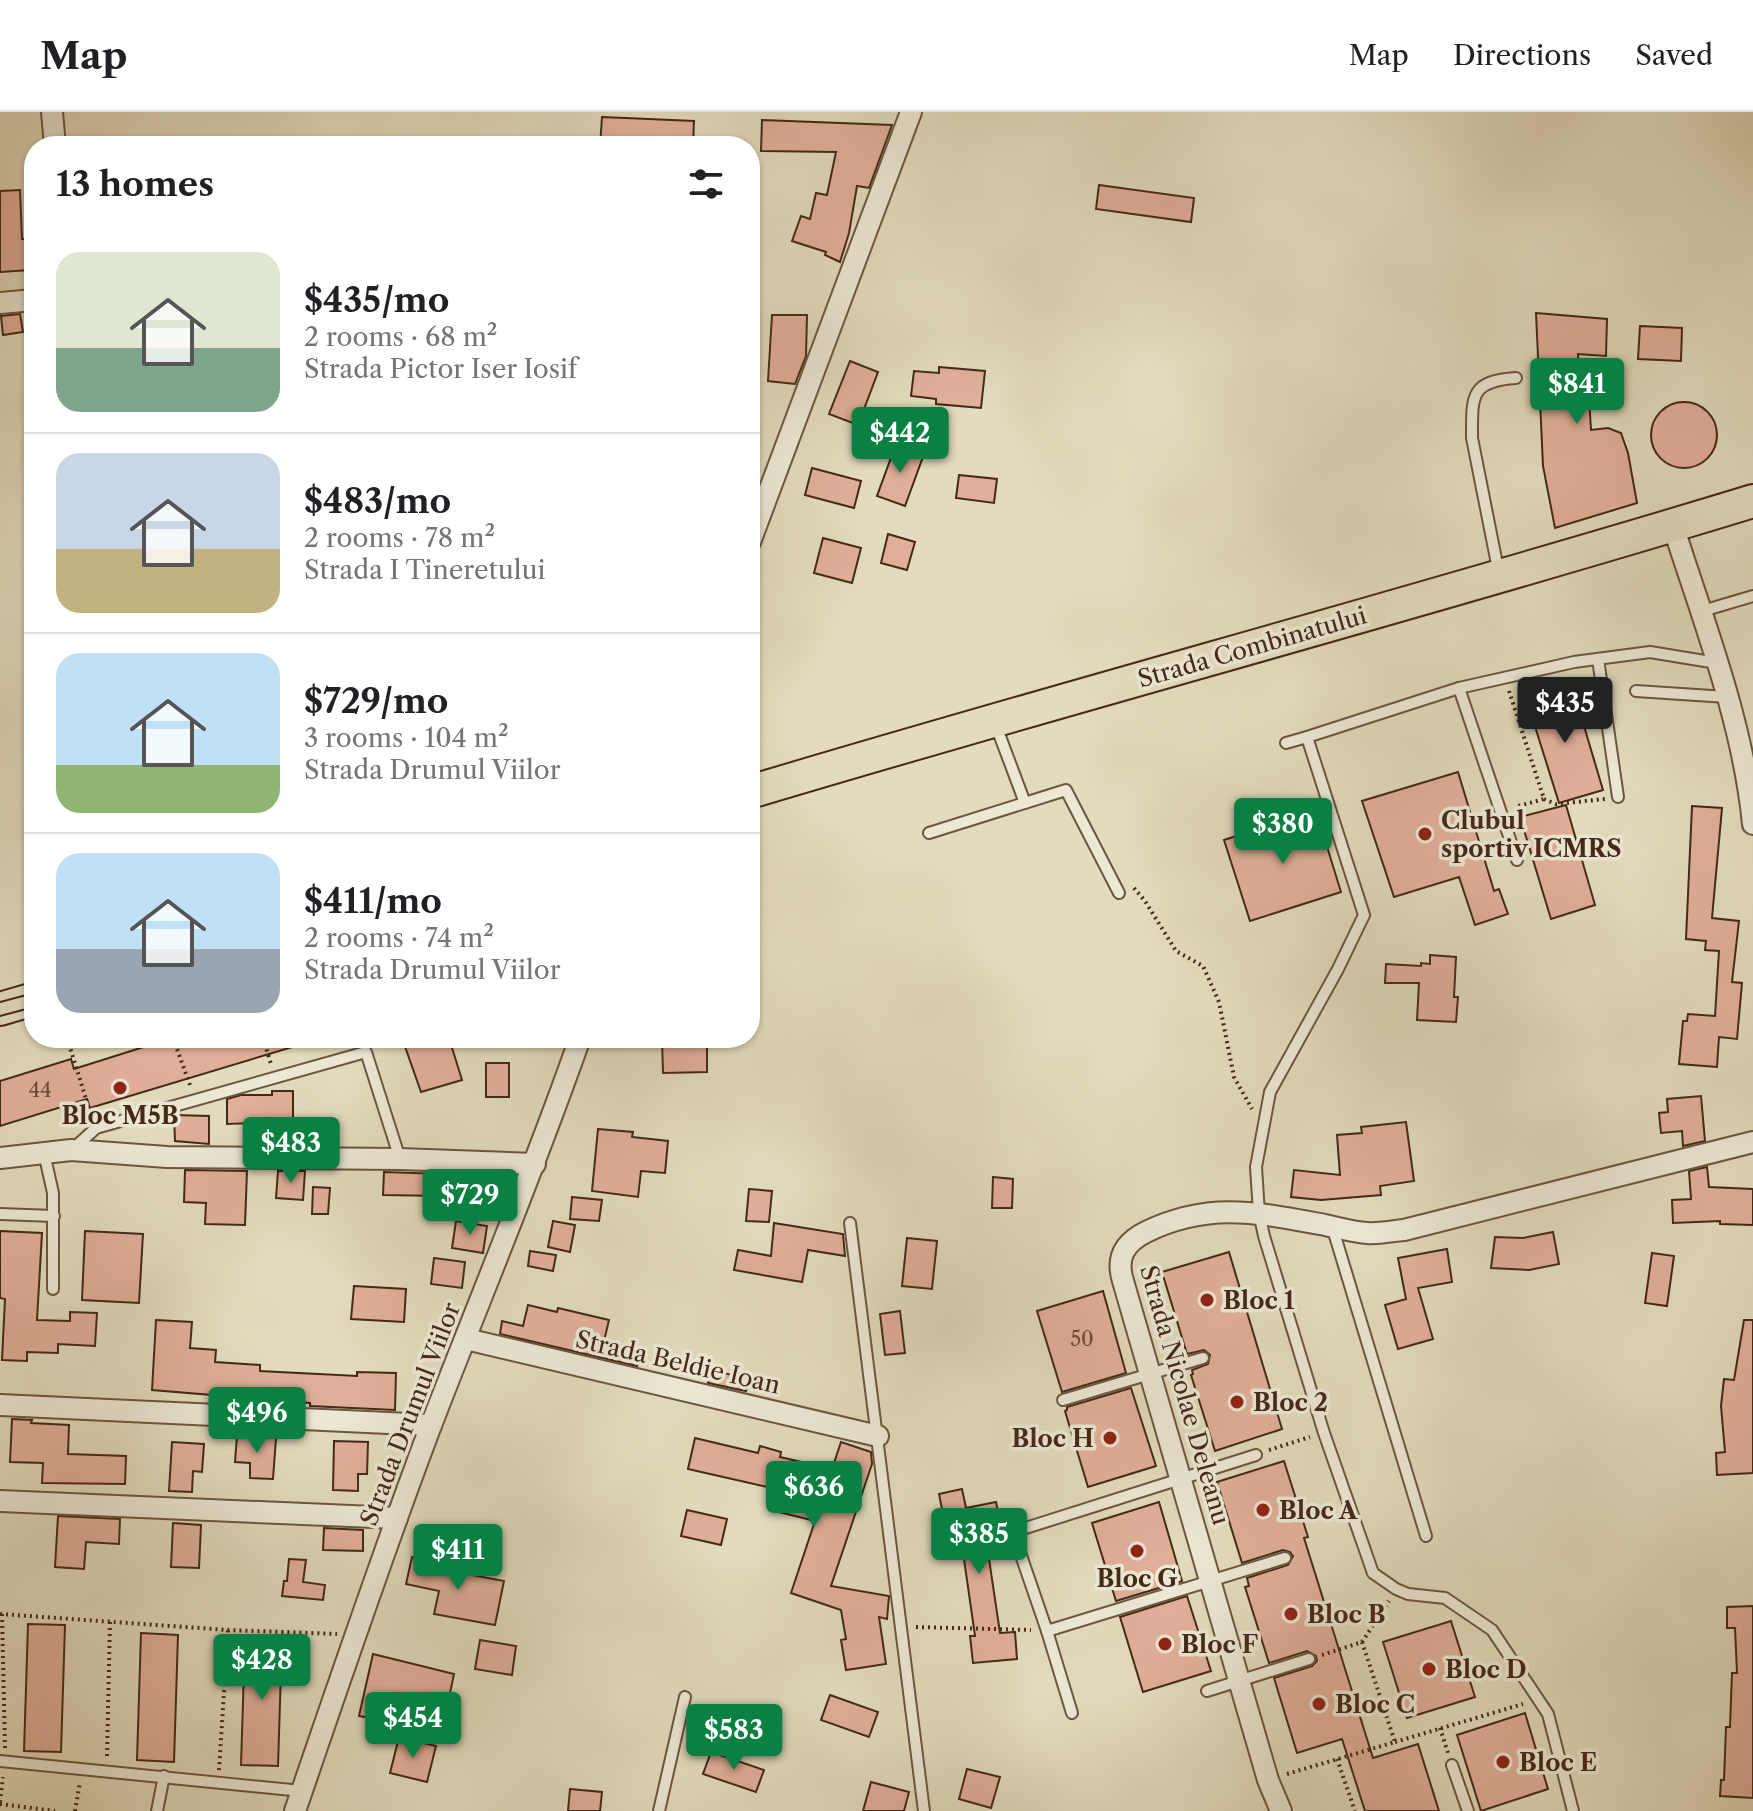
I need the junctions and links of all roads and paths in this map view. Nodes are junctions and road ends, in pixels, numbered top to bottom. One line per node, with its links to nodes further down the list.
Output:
1 (52, 112): 3 (street)
2 (911, 112): 8 (street)
3 (54, 136)
4 (24, 301): 5 (street)
5 (0, 303)
6 (1516, 378): 10 (lane)
7 (1753, 501): 9 (main road, Strada Combinatului)
8 (760, 515)
9 (1673, 526): 10 (main road, Strada Combinatului); 12 (street)
10 (1500, 576): 19 (main road, Strada Combinatului)
11 (1753, 596): 12 (lane)
12 (1699, 612): 14 (street)
13 (1598, 659): 14 (lane); 15 (lane); 23 (lane)
14 (1717, 663): 18 (street)
15 (1505, 678): 16 (lane); 24 (path)
16 (1459, 688): 20 (lane); 26 (lane)
17 (1636, 691): 18 (lane)
18 (1727, 697): 27 (street)
19 (994, 719): 22 (main road, Strada Combinatului); 25 (lane)
20 (1307, 737): 21 (lane); 41 (lane)
21 (1286, 743)
22 (760, 789)
23 (1618, 797): 24 (path)
24 (1544, 799): 26 (path)
25 (1025, 803): 28 (lane); 31 (lane)
26 (1501, 811): 29 (lane)
27 (1753, 824)
28 (929, 833)
29 (1517, 860)
30 (1126, 880): 41 (path)
31 (1119, 893)
32 (24, 1002): 33 (main road)
33 (0, 1009)
34 (70, 1048): 40 (path)
35 (177, 1048): 39 (path)
36 (266, 1048): 38 (path)
37 (576, 1048): 47 (street, Strada Drumul Viilor)
38 (275, 1078): 39 (lane); 46 (lane)
39 (195, 1099): 40 (lane)
40 (96, 1128): 43 (lane)
41 (1263, 1129): 48 (lane)
42 (1753, 1142): 52 (street, Strada Nicolae Deleanu)
43 (71, 1150): 44 (street); 46 (street)
44 (44, 1153): 45 (street); 50 (lane)
45 (0, 1158)
46 (400, 1159): 47 (street)
47 (535, 1164): 54 (street, Strada Drumul Viilor)
48 (1259, 1213): 52 (street, Strada Nicolae Deleanu); 56 (street, Strada Nicolae Deleanu); 60 (lane)
49 (0, 1214): 50 (lane)
50 (54, 1216): 53 (lane)
51 (850, 1223): 61 (lane)
52 (1332, 1226): 66 (lane)
53 (53, 1289)
54 (466, 1339): 59 (street, Strada Drumul Viilor); 61 (street, Strada Beldie Ioan)
55 (1203, 1358): 56 (lane)
56 (1150, 1375): 57 (lane); 63 (street, Strada Nicolae Deleanu)
57 (1063, 1400)
58 (0, 1405): 59 (street)
59 (431, 1425): 65 (street, Strada Drumul Viilor)
60 (1324, 1433): 62 (path); 69 (lane)
61 (878, 1436): 72 (lane)
62 (1256, 1455): 63 (lane)
63 (1181, 1478): 68 (street, Strada Nicolae Deleanu); 74 (lane)
64 (0, 1501): 65 (street)
65 (397, 1518): 75 (street, Strada Drumul Viilor)
66 (1426, 1536)
67 (1285, 1558): 68 (lane)
68 (1209, 1580): 74 (lane); 78 (street, Strada Nicolae Deleanu)
69 (1396, 1589): 76 (path); 81 (lane)
70 (1, 1614): 71 (path); 86 (path)
71 (110, 1621): 73 (path); 89 (path)
72 (902, 1627): 74 (path); 100 (lane)
73 (228, 1630): 75 (path); 92 (path)
74 (1047, 1631): 82 (lane)
75 (354, 1635): 93 (street, Strada Drumul Viilor)
76 (1362, 1642): 77 (path); 84 (path)
77 (1309, 1659): 78 (lane)
78 (1240, 1680): 79 (lane); 91 (street, Strada Nicolae Deleanu)
79 (1207, 1691)
80 (685, 1697): 99 (lane)
81 (1538, 1699): 83 (path); 104 (lane)
82 (1072, 1713)
83 (1440, 1728): 84 (path); 87 (path)
84 (1395, 1742): 85 (path)
85 (1337, 1759): 91 (path); 102 (path)
86 (3, 1761): 88 (lane); 94 (path)
87 (1452, 1765): 103 (lane)
88 (83, 1769): 89 (lane); 96 (path)
89 (107, 1771): 90 (lane)
90 (164, 1776): 92 (lane); 97 (lane)
91 (1268, 1780): 101 (street, Strada Nicolae Deleanu)
92 (219, 1781): 93 (lane)
93 (302, 1791): 98 (street, Strada Drumul Viilor)
94 (0, 1803): 95 (path)
95 (55, 1811)
96 (75, 1811)
97 (157, 1811)
98 (295, 1811)
99 (659, 1811)
100 (924, 1811)
101 (1281, 1811)
102 (1355, 1811)
103 (1468, 1811)
104 (1573, 1811)

